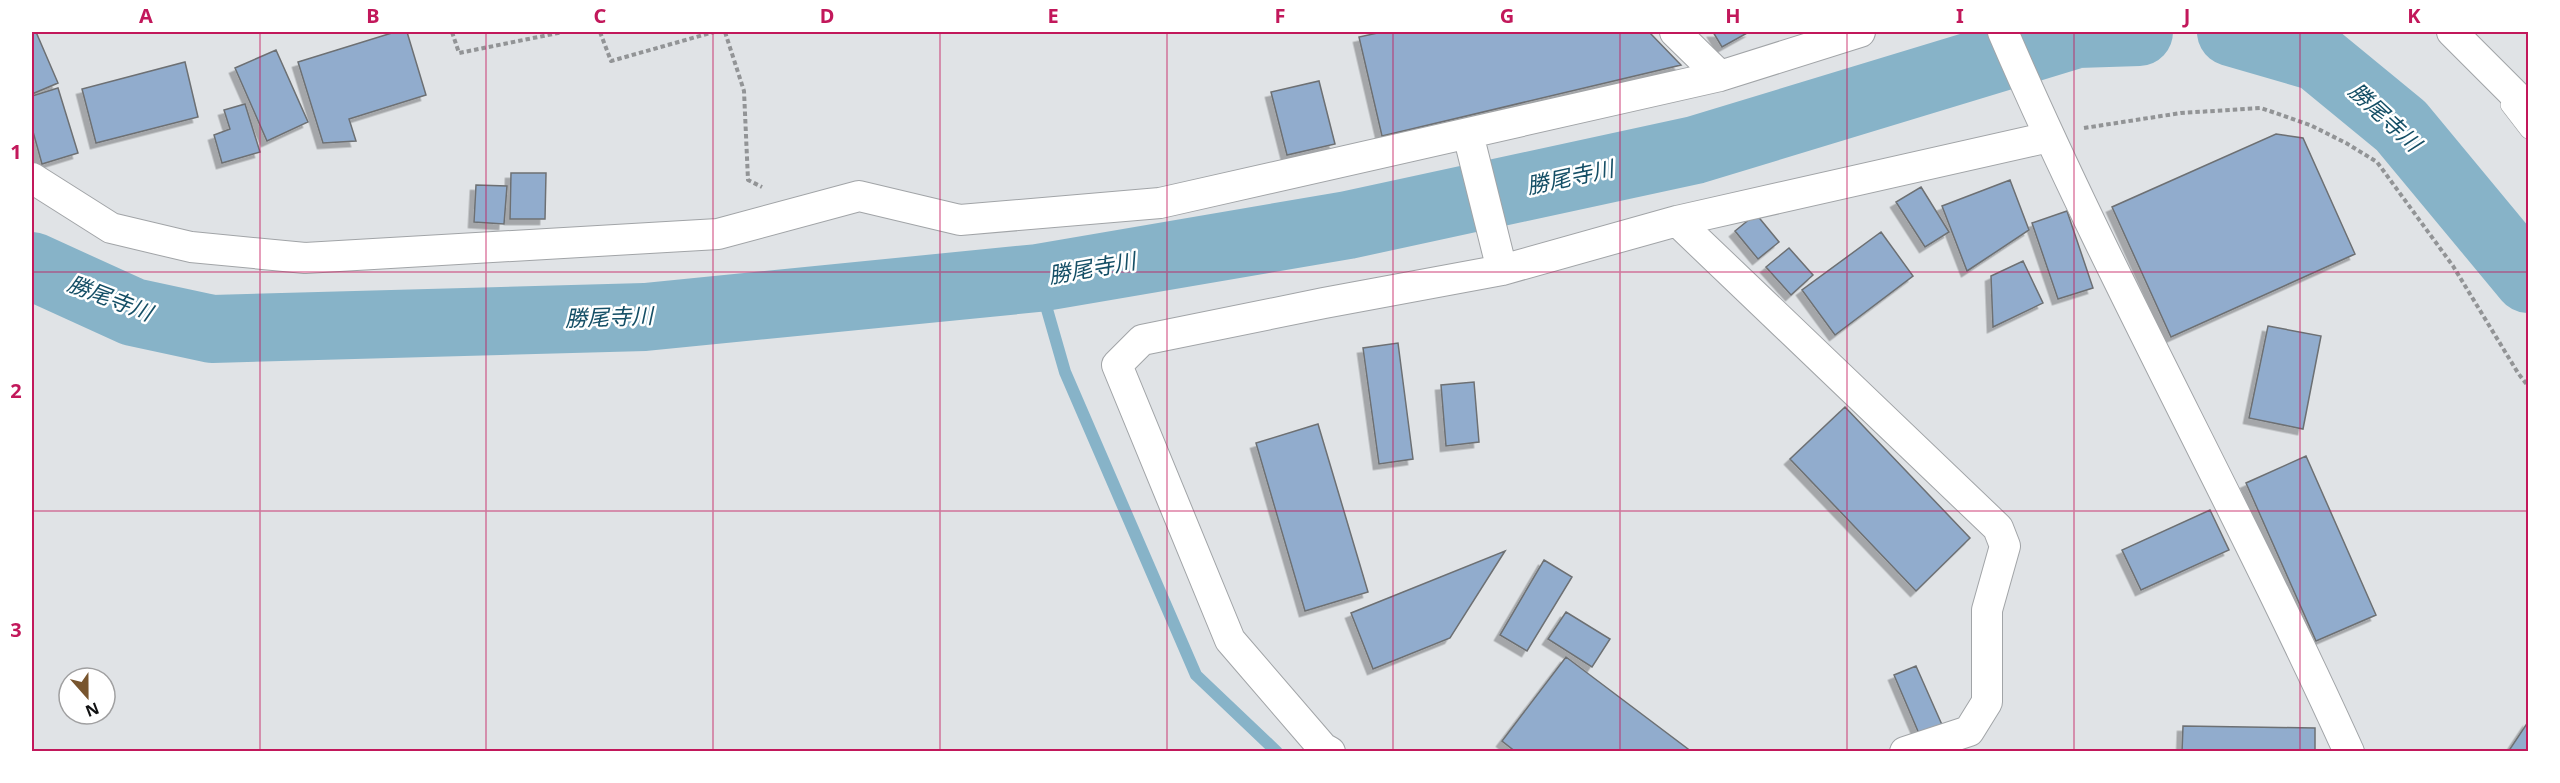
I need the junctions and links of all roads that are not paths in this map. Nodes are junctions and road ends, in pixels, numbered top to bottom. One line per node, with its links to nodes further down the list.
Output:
1 (1675, 32): 5 (street)
2 (1860, 32): 5 (street)
3 (2003, 32): 9 (street)
4 (2451, 32): 6 (street); 7 (lane)
5 (1720, 75): 8 (street)
6 (2529, 108)
7 (2529, 131)
8 (1468, 134): 10 (street); 12 (street)
9 (2049, 137): 11 (street); 15 (street)
10 (32, 178)
11 (1677, 221): 12 (street); 14 (street)
12 (1502, 270): 13 (street)
13 (1330, 752)
14 (1905, 752)
15 (2349, 752)

